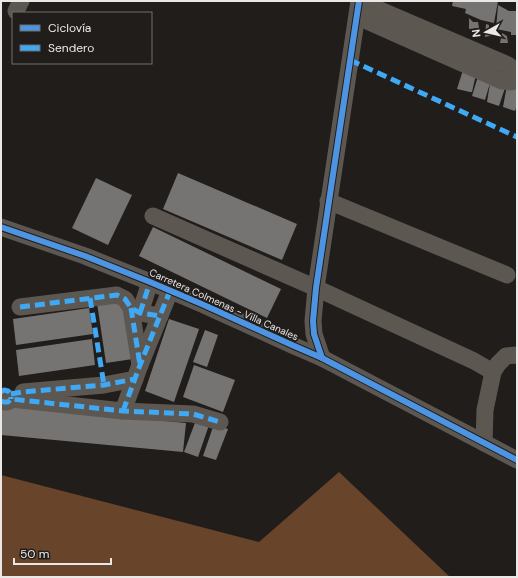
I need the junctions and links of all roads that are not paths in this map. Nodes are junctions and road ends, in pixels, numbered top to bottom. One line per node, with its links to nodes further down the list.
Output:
1 (359, 6): 1 (street); 2 (street)
2 (328, 201): 5 (street); 7 (street)
3 (153, 216): 7 (street)
4 (1, 227): 6 (street, Carretera Colmenas - Villa Canales)
5 (507, 276)
6 (150, 282): 8 (street, Carretera Colmenas - Villa Canales); 10 (street)
7 (316, 288): 13 (street); 15 (street)
8 (170, 291): 11 (street); 13 (street, Carretera Colmenas - Villa Canales)
9 (20, 307): 10 (street)
10 (135, 311): 11 (street); 14 (street)
11 (160, 316): 14 (street)
12 (517, 354): 15 (street)
13 (322, 358): 19 (street, Carretera Colmenas - Villa Canales)
14 (138, 372): 16 (street); 17 (street)
15 (494, 372): 19 (street)
16 (6, 396): 17 (street)
17 (123, 411): 18 (street)
18 (220, 422)
19 (484, 443): 20 (street, Carretera Colmenas - Villa Canales)
20 (517, 460)

